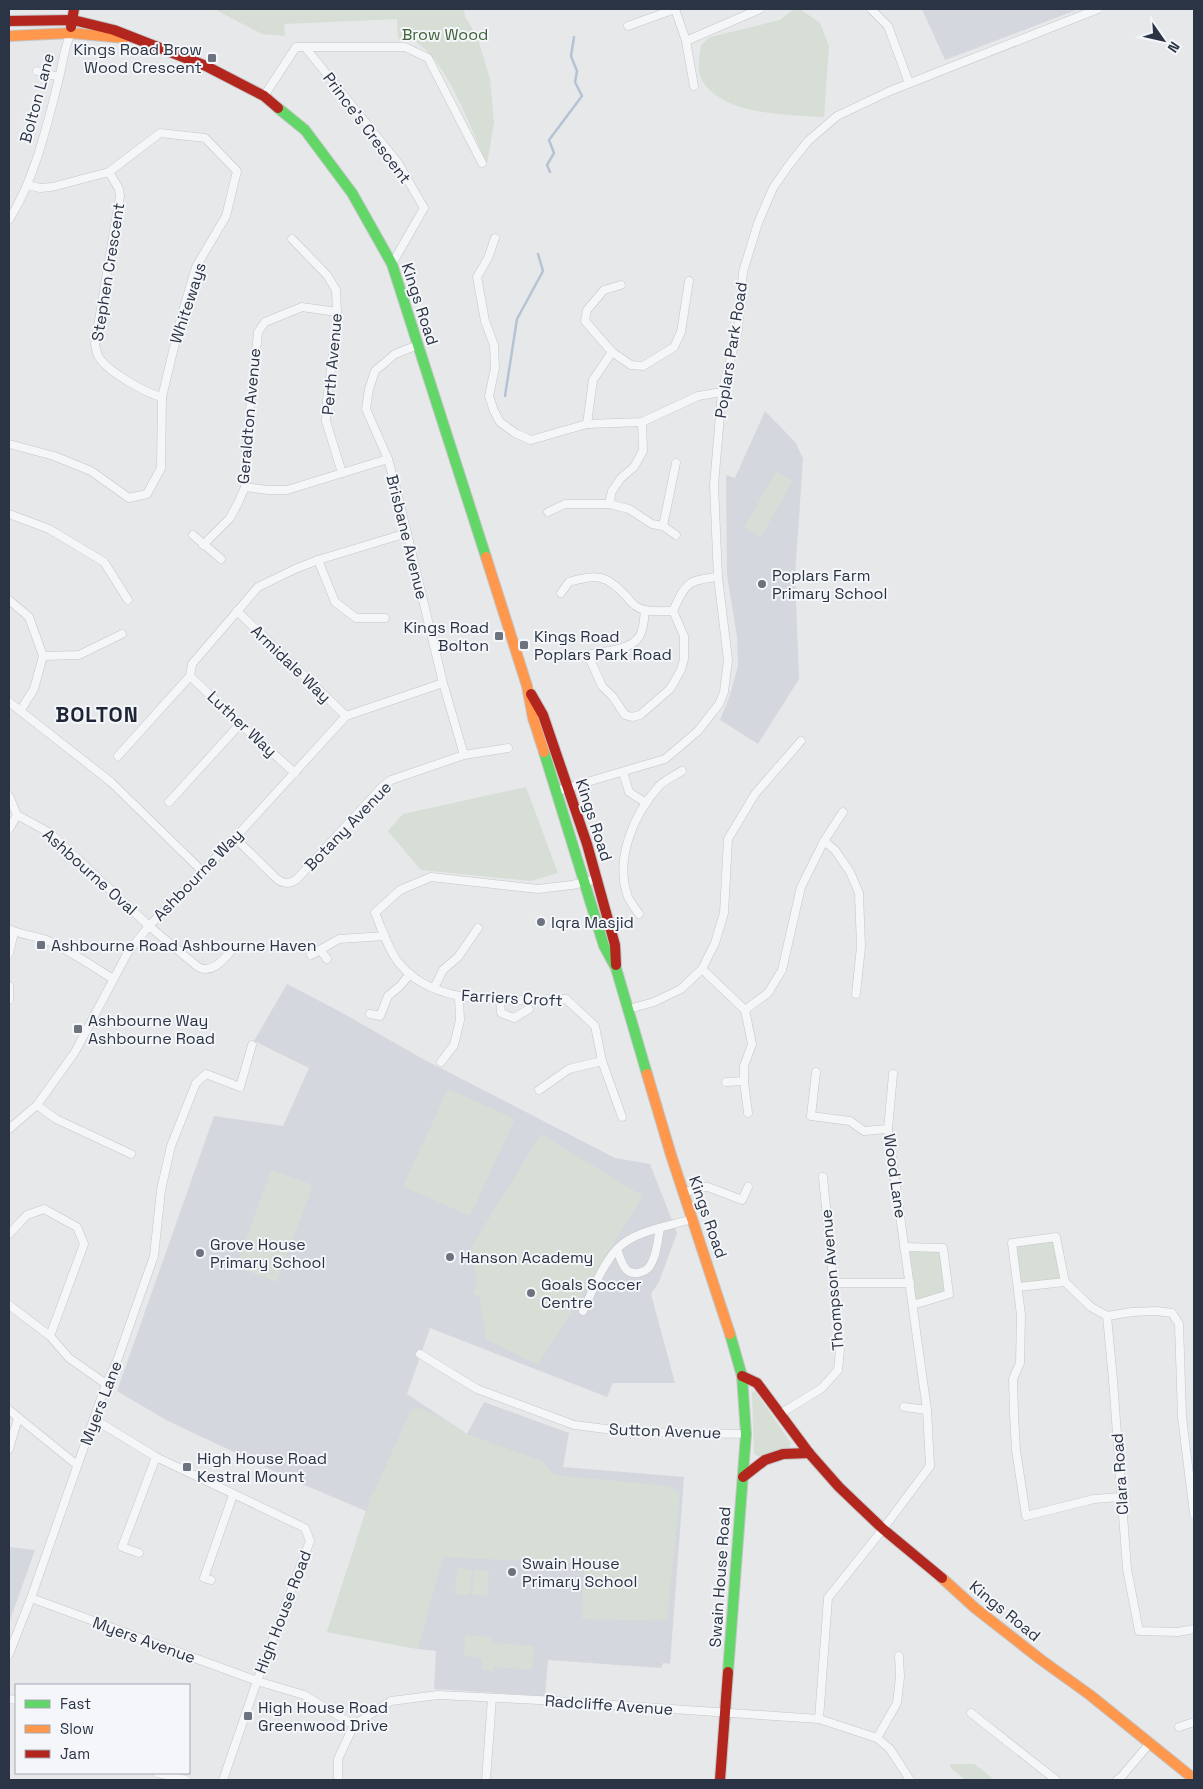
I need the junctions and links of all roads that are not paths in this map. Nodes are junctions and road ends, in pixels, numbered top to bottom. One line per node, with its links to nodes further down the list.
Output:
1 (74, 9): 6 (street, Bolton Lane)
2 (675, 9): 8 (street); 12 (street)
3 (760, 9): 12 (street)
4 (872, 9): 16 (street)
5 (1098, 9): 16 (street, Poplars Park Road)
6 (72, 20): 7 (street, Kings Road); 9 (street, Bolton Lane); 11 (street, Kings Road)
7 (9, 21)
8 (628, 26)
9 (70, 33): 10 (street, Kings Road); 11 (street, Kings Road); 15 (street, Bolton Lane)
10 (9, 36)
11 (139, 40): 18 (street, Kings Road)
12 (686, 41): 17 (street)
13 (305, 47): 18 (street); 19 (street); 25 (street, Prince's Crescent)
14 (37, 70): 15 (street)
15 (59, 77): 21 (street, Bolton Lane)
16 (909, 83): 31 (street, Poplars Park Road)
17 (694, 86)
18 (264, 96): 25 (street, Kings Road)
19 (482, 163)
20 (109, 172): 21 (street, Whiteways); 32 (street, Stephen Crescent); 32 (street, Whiteways)
21 (28, 184): 22 (street, Bolton Lane)
22 (9, 220)
23 (495, 238): 34 (street)
24 (292, 239): 28 (street, Perth Avenue)
25 (392, 264): 29 (street, Kings Road)
26 (689, 281): 30 (street)
27 (621, 285): 30 (street)
28 (337, 312): 38 (street, Perth Avenue); 39 (street, Geraldton Avenue)
29 (418, 345): 36 (street, Brisbane Avenue); 62 (street, Kings Road)
30 (612, 352): 34 (street)
31 (722, 392): 33 (street); 50 (street, Poplars Park Road)
32 (162, 397): 35 (street, Whiteways)
33 (642, 422): 34 (street); 40 (street)
34 (587, 424)
35 (9, 444)
36 (388, 459): 38 (street); 44 (street, Brisbane Avenue)
37 (676, 463): 43 (street)
38 (342, 473): 39 (street)
39 (245, 487): 47 (street, Geraldton Avenue)
40 (610, 504): 41 (street); 43 (street)
41 (548, 512)
42 (9, 514): 53 (street)
43 (663, 526): 46 (street)
44 (407, 533): 49 (street); 61 (street, Brisbane Avenue)
45 (193, 535): 47 (street)
46 (676, 535)
47 (203, 545): 48 (street)
48 (220, 559)
49 (318, 560): 55 (street); 57 (street)
50 (718, 577): 56 (street); 72 (street, Poplars Park Road)
51 (561, 593): 54 (street)
52 (9, 600): 59 (street)
53 (128, 600)
54 (645, 610): 56 (street); 56 (street)
55 (236, 611): 60 (street); 65 (street, Armidale Way)
56 (673, 611)
57 (385, 618)
58 (122, 634): 59 (street)
59 (43, 656): 64 (street)
60 (190, 676): 66 (street, Luther Way); 70 (street)
61 (442, 683): 65 (street, Ashbourne Way); 69 (street, Brisbane Avenue)
62 (527, 686): 74 (street, Kings Road); 75 (street, Kings Road)
63 (9, 702): 64 (street)
64 (20, 711): 84 (street)
65 (346, 716): 73 (street, Ashbourne Way)
66 (240, 724): 73 (street, Luther Way); 77 (street)
67 (801, 741): 98 (street)
68 (508, 748): 69 (street, Botany Avenue)
69 (464, 755): 82 (street, Botany Avenue)
70 (118, 756)
71 (682, 771): 78 (street)
72 (623, 772): 74 (street, Poplars Park Road); 78 (street)
73 (295, 773): 82 (street, Ashbourne Way)
74 (569, 788): 75 (street, Poplars Park Road); 85 (street, Kings Road)
75 (557, 791): 86 (street, Kings Road)
76 (9, 796): 80 (street)
77 (169, 802)
78 (646, 803): 87 (street)
79 (843, 812): 83 (street)
80 (18, 815): 81 (street); 88 (street, Ashbourne Oval)
81 (9, 829)
82 (235, 838): 84 (street, Ashbourne Way)
83 (824, 841): 103 (street); 109 (street)
84 (202, 871): 88 (street, Ashbourne Way)
85 (597, 879): 86 (street); 97 (street, Kings Road)
86 (584, 883): 91 (street, Farriers Croft); 97 (street, Kings Road)
87 (638, 914)
88 (149, 926): 92 (street, Ashbourne Oval); 100 (street, Ashbourne Way)
89 (478, 928): 102 (street)
90 (12, 930): 94 (street); 100 (street)
91 (384, 936): 93 (street); 99 (street, Farriers Croft)
92 (234, 948)
93 (320, 950): 95 (street); 96 (street)
94 (9, 952)
95 (312, 955)
96 (327, 959)
97 (616, 968): 108 (street, Kings Road)
98 (702, 969): 108 (street); 109 (street)
99 (410, 974): 102 (street, Farriers Croft); 110 (street)
100 (113, 979): 119 (street, Ashbourne Way)
101 (9, 986): 106 (street)
102 (434, 988): 104 (street, Farriers Croft)
103 (856, 994)
104 (459, 997): 105 (street, Farriers Croft); 112 (street)
105 (500, 999): 107 (street); 113 (street, Farriers Croft)
106 (9, 1000)
107 (528, 1008)
108 (629, 1009): 127 (street, Kings Road)
109 (745, 1010): 116 (street)
110 (370, 1014)
111 (252, 1045): 144 (street, Myers Lane)
112 (441, 1062)
113 (602, 1062): 118 (street); 121 (street, Farriers Croft)
114 (816, 1072): 123 (street)
115 (893, 1074): 123 (street, Wood Lane)
116 (744, 1081): 117 (street); 120 (street)
117 (726, 1082)
118 (539, 1090)
119 (37, 1106): 122 (street, Ashbourne Way); 124 (street)
120 (748, 1113)
121 (622, 1117)
122 (9, 1129)
123 (888, 1129): 131 (street, Wood Lane)
124 (131, 1154)
125 (823, 1177): 134 (street, Thompson Avenue)
126 (748, 1187): 127 (street)
127 (684, 1193): 128 (street, Kings Road)
128 (692, 1219): 129 (street); 143 (street, Kings Road)
129 (660, 1228): 132 (street); 132 (street)
130 (9, 1234): 141 (street)
131 (904, 1247): 135 (street, Wood Lane); 138 (street)
132 (617, 1249): 139 (street)
133 (1065, 1282): 136 (street); 136 (street); 140 (street)
134 (834, 1283): 135 (street); 148 (street, Thompson Avenue)
135 (910, 1283): 138 (street, Wood Lane)
136 (1018, 1287): 158 (street)
137 (9, 1305): 141 (street)
138 (913, 1305): 147 (street, Wood Lane)
139 (583, 1311)
140 (1107, 1316): 158 (street, Clara Road); 159 (street)
141 (50, 1336): 144 (street)
142 (420, 1354): 151 (street, Sutton Avenue)
143 (742, 1376): 148 (street, Kings Road); 151 (street, Swain House Road)
144 (106, 1384): 150 (street, Myers Lane)
145 (904, 1407): 147 (street)
146 (9, 1410): 149 (street)
147 (927, 1410): 160 (street, Wood Lane)
148 (780, 1414): 153 (street, Kings Road)
149 (18, 1418): 152 (street); 155 (street)
150 (94, 1419): 154 (street, High House Road); 155 (street, Myers Lane)
151 (746, 1434): 156 (street, Swain House Road)
152 (9, 1449)
153 (809, 1453): 156 (street); 160 (street, Kings Road)
154 (156, 1457): 157 (street, High House Road); 161 (street)
155 (77, 1466): 163 (street, Myers Lane)
156 (742, 1477): 169 (street, Swain House Road)
157 (233, 1495): 162 (street); 167 (street, High House Road)
158 (1121, 1497): 164 (street, Clara Road)
159 (1194, 1514)
160 (883, 1529): 171 (street, Wood Lane); 176 (street, Kings Road)
161 (139, 1553)
162 (211, 1580)
163 (31, 1598): 165 (street, Myers Lane); 167 (street, Myers Avenue)
164 (1194, 1629)
165 (9, 1654)
166 (899, 1656): 175 (street)
167 (257, 1681): 173 (street, Myers Avenue); 179 (street, High House Road)
168 (492, 1698): 169 (street, Radcliffe Avenue); 173 (street, Radcliffe Avenue); 181 (street)
169 (725, 1712): 171 (street, Radcliffe Avenue); 182 (street, Swain House Road)
170 (971, 1713): 184 (street)
171 (818, 1719): 175 (street, Radcliffe Avenue)
172 (1194, 1722): 174 (street)
173 (354, 1725): 180 (street)
174 (1179, 1727)
175 (877, 1738): 183 (street)
176 (1150, 1744): 185 (street); 186 (street, Kings Road)
177 (162, 1774): 178 (street)
178 (186, 1780)
179 (223, 1780)
180 (338, 1780)
181 (486, 1780)
182 (720, 1780)
183 (910, 1780)
184 (1056, 1780)
185 (1116, 1780)
186 (1194, 1780)

